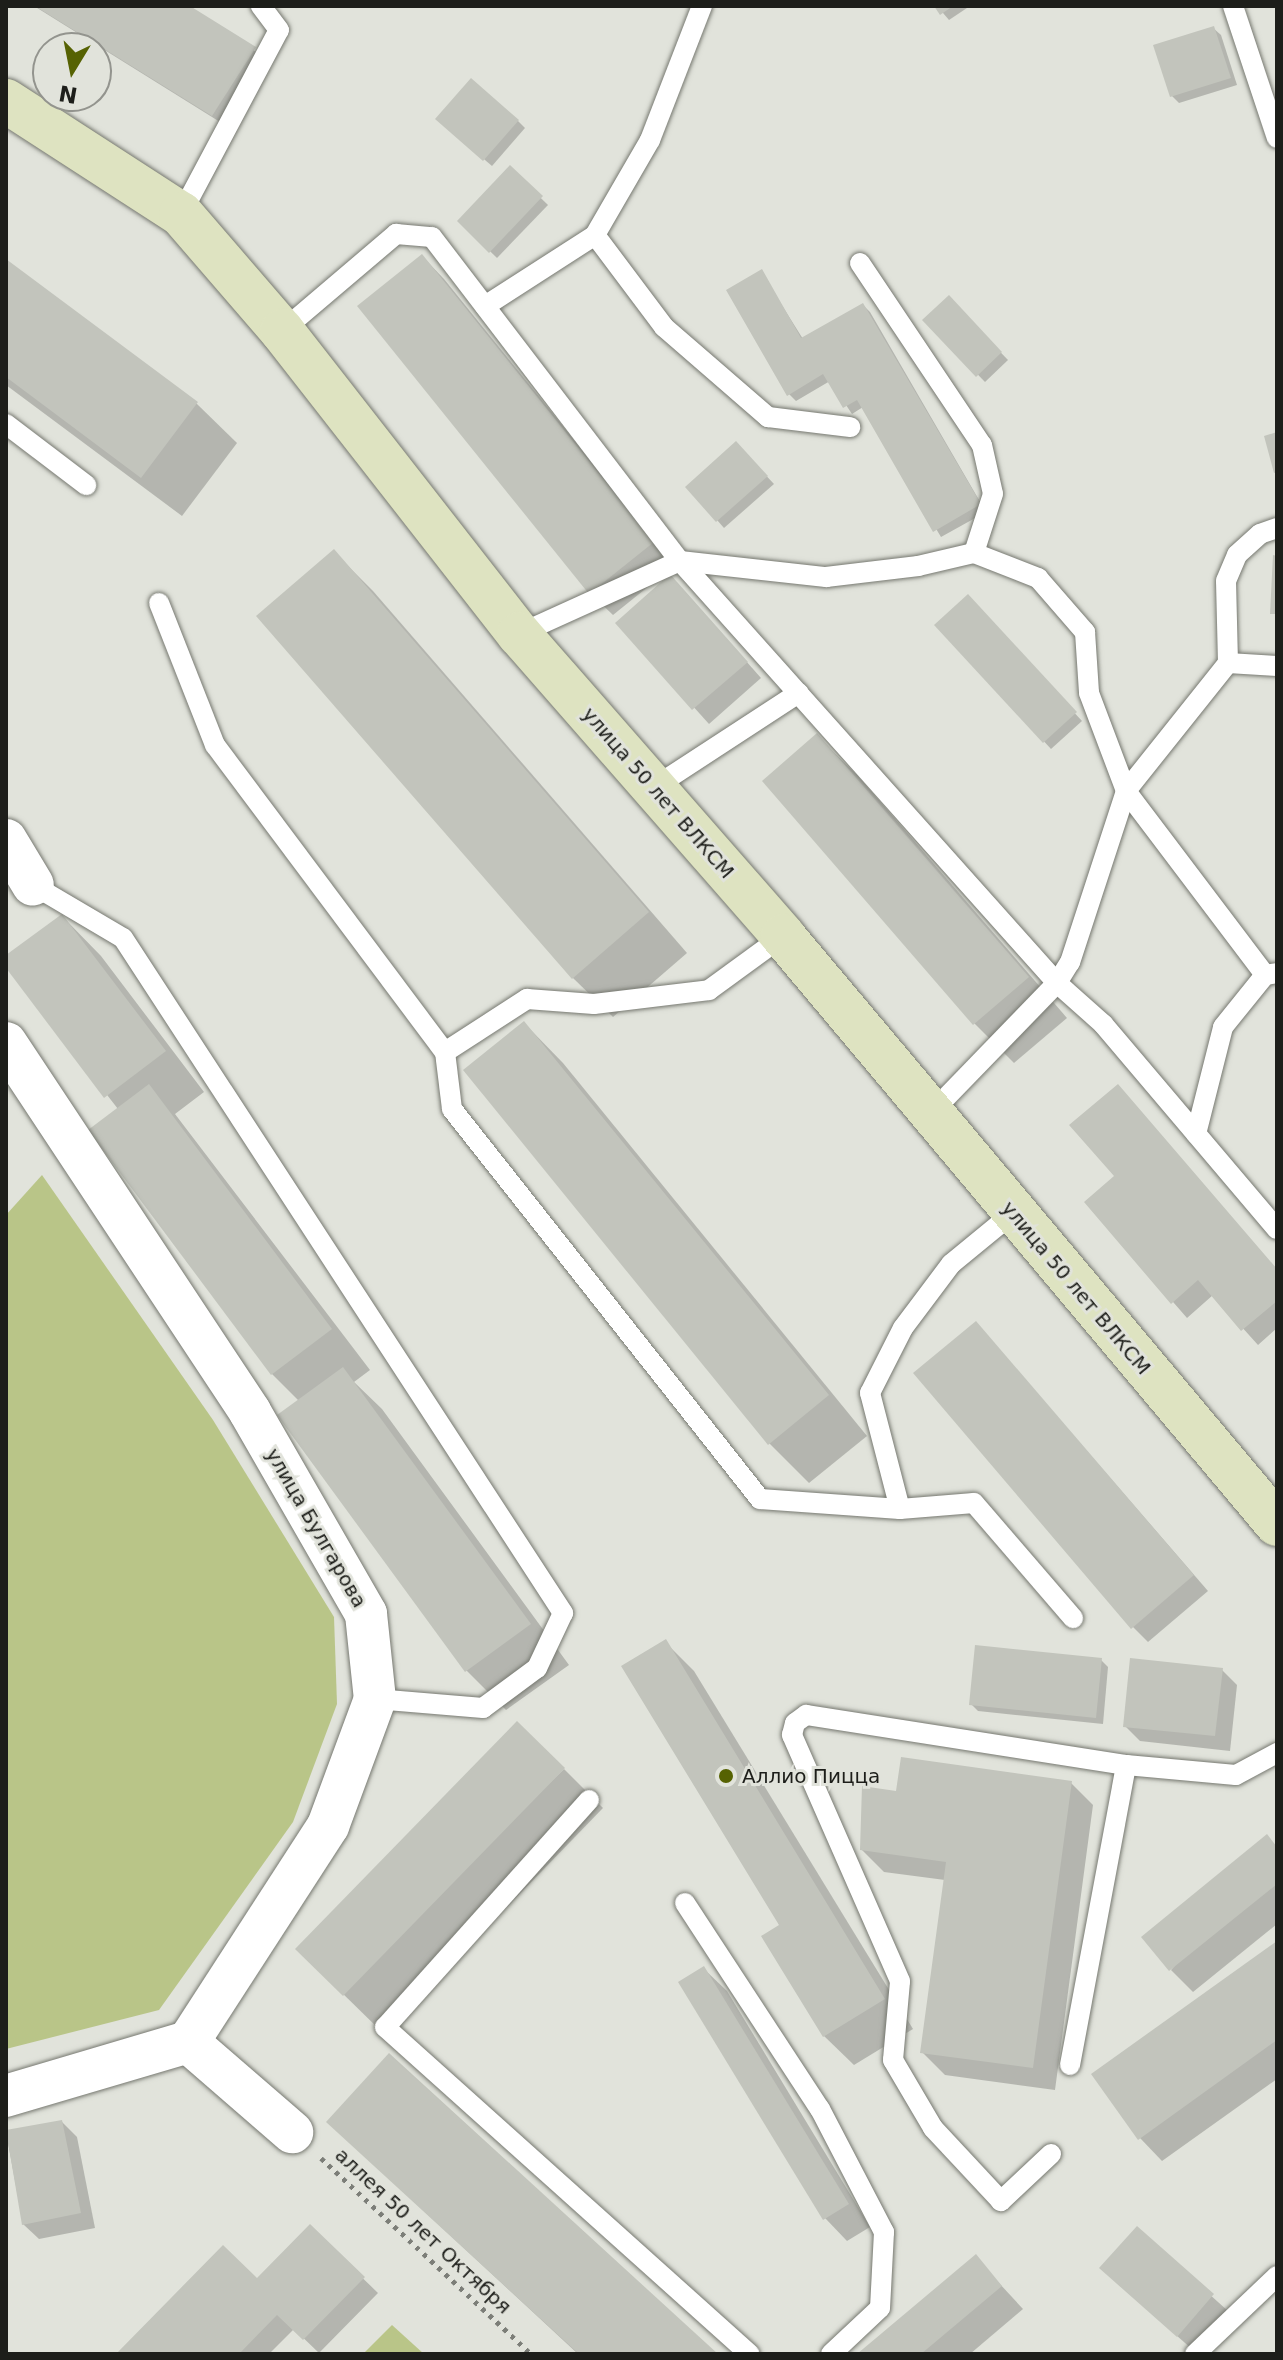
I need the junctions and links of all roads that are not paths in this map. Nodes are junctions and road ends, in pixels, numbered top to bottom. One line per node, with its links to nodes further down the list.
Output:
1 (261, 6): 6 (lane)
2 (702, 6): 7 (lane)
3 (1233, 6): 5 (lane)
4 (6, 101): 6 (street, улица 50 лет ВЛКСМ)
5 (1277, 138)
6 (181, 214): 10 (street, улица 50 лет ВЛКСМ)
7 (595, 235): 9 (lane); 12 (lane)
8 (860, 263): 15 (lane)
9 (485, 306): 10 (lane); 16 (lane)
10 (282, 331): 18 (street, улица 50 лет ВЛКСМ)
11 (6, 424): 13 (lane)
12 (850, 427)
13 (86, 485)
14 (1277, 528): 19 (lane)
15 (974, 553): 16 (lane); 23 (lane)
16 (680, 561): 18 (lane); 21 (lane)
17 (159, 603): 30 (lane)
18 (519, 634): 22 (street, улица 50 лет ВЛКСМ)
19 (1228, 663): 20 (lane); 23 (lane)
20 (1277, 666)
21 (799, 693): 22 (lane); 28 (lane)
22 (653, 788): 26 (street, улица 50 лет ВЛКСМ)
23 (1126, 791): 27 (lane); 28 (lane)
24 (6, 840): 25 (street)
25 (33, 885): 38 (lane)
26 (783, 936): 30 (lane); 31 (street, улица 50 лет ВЛКСМ)
27 (1271, 974): 32 (lane)
28 (1057, 983): 31 (lane); 32 (lane)
29 (6, 1043): 38 (street, улица Булгарова)
30 (445, 1052): 35 (lane)
31 (931, 1113): 33 (street, улица 50 лет ВЛКСМ)
32 (1196, 1134): 34 (lane)
33 (1013, 1213): 35 (lane); 36 (street, улица 50 лет ВЛКСМ)
34 (1277, 1229)
35 (900, 1509): 37 (lane)
36 (1277, 1524)
37 (1073, 1618)
38 (375, 1699): 43 (street, улица Булгарова)
39 (1277, 1753): 40 (lane)
40 (1126, 1765): 44 (lane); 47 (lane)
41 (589, 1800): 50 (lane)
42 (685, 1903): 51 (lane)
43 (188, 2042): 45 (street); 46 (street)
44 (1070, 2065)
45 (6, 2096)
46 (292, 2132)
47 (1051, 2154)
48 (1277, 2276): 49 (lane)
49 (1197, 2353)
50 (750, 2354)
51 (831, 2354)

